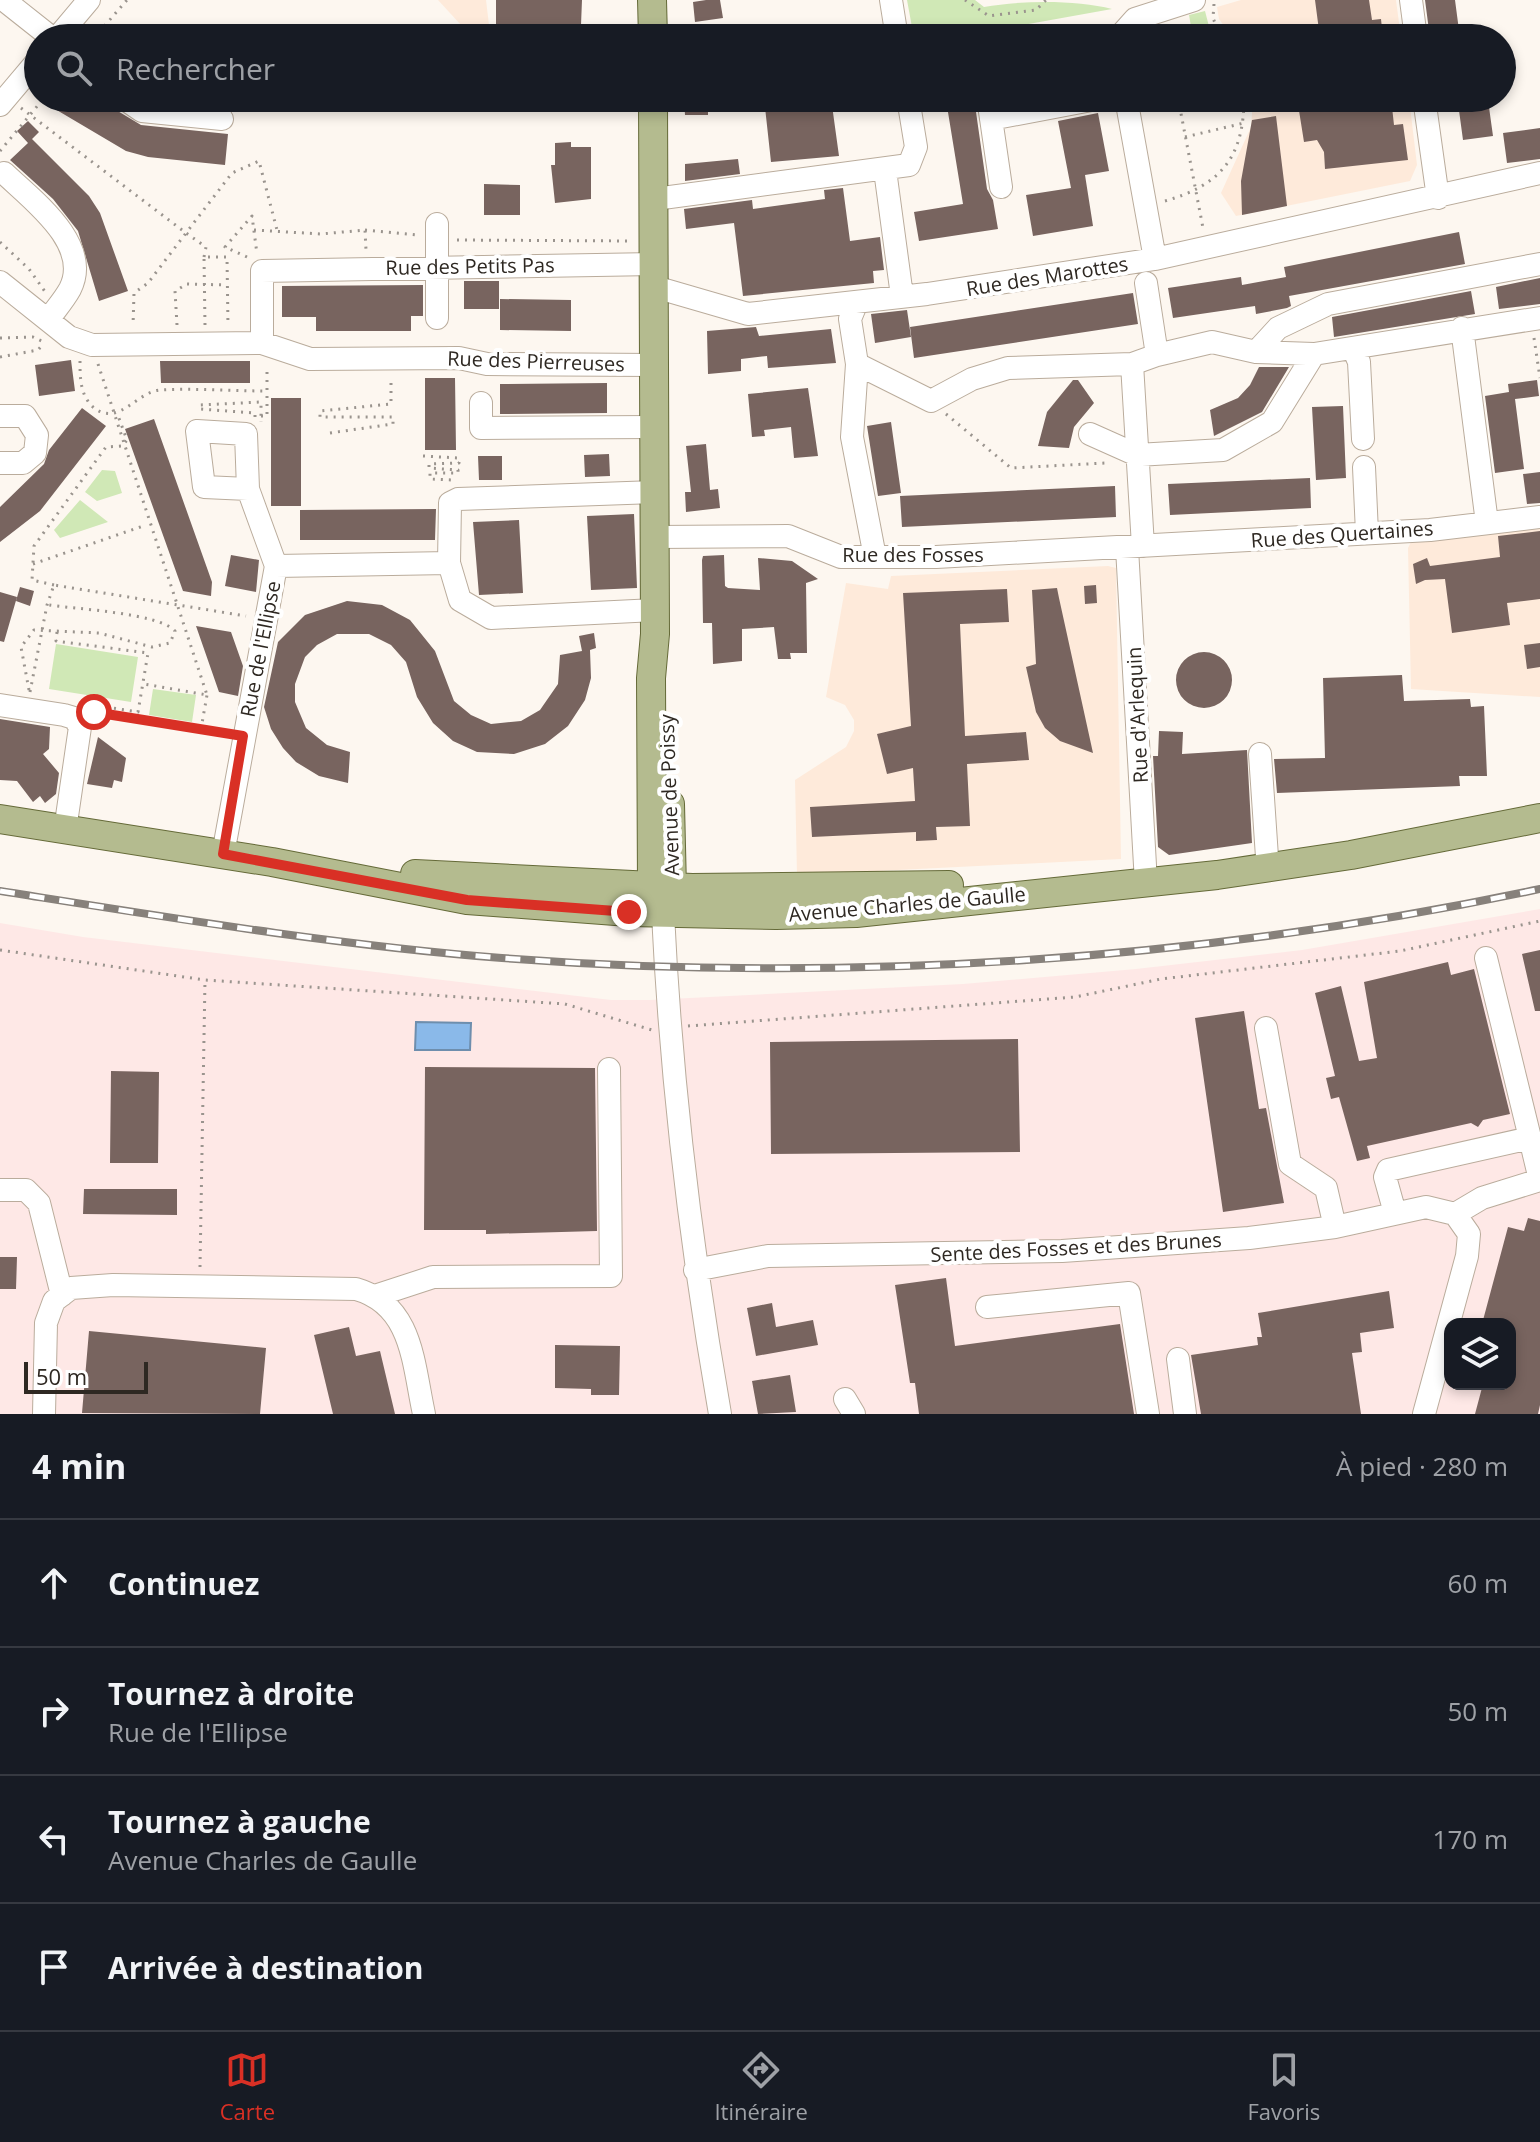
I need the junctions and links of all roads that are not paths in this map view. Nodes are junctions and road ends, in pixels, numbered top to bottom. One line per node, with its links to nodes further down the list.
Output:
1 (4, 0): 7 (street)
2 (89, 0): 8 (street)
3 (652, 0): 9 (main road)
4 (891, 0): 10 (street)
5 (1194, 0): 11 (street)
6 (1411, 0): 12 (street)
7 (36, 24)
8 (67, 24)
9 (653, 24)
10 (895, 24)
11 (1131, 24)
12 (1414, 24)
13 (24, 77): 14 (street)
14 (4, 101)
15 (152, 112): 21 (street)
16 (653, 112): 27 (main road, Avenue de Poissy)
17 (910, 112): 23 (street)
18 (990, 112): 25 (street)
19 (1129, 112): 29 (street)
20 (1426, 112): 26 (street)
21 (222, 119)
22 (2, 162): 39 (street)
23 (885, 170): 27 (street); 35 (street)
24 (1540, 173): 26 (street, Rue des Marottes)
25 (1001, 187)
26 (1438, 198): 29 (street, Rue des Marottes)
27 (655, 199): 32 (main road, Avenue de Poissy)
28 (438, 232): 31 (street)
29 (1155, 259): 35 (street, Rue des Marottes)
30 (1540, 264): 43 (street)
31 (437, 267): 32 (street, Rue des Petits Pas); 37 (street); 41 (street, Rue des Petits Pas)
32 (655, 276): 36 (street, Rue des Marottes); 48 (main road, Avenue de Poissy)
33 (0, 282): 39 (street)
34 (1146, 283): 45 (street)
35 (902, 296): 36 (street, Rue des Marottes)
36 (857, 302): 46 (street)
37 (437, 318)
38 (1536, 318): 40 (street)
39 (50, 321): 41 (street)
40 (1462, 328): 42 (street); 60 (street)
41 (265, 343): 48 (street, Rue des Pierreuses)
42 (1347, 349): 44 (street); 53 (street)
43 (1256, 352): 44 (street); 45 (street)
44 (1314, 354): 54 (street)
45 (1157, 355): 47 (street)
46 (857, 364): 47 (street); 64 (street)
47 (1132, 364): 54 (street, Rue d'Arlequin)
48 (655, 365): 51 (main road, Avenue de Poissy)
49 (481, 403): 51 (street)
50 (0, 416): 55 (street)
51 (655, 427): 58 (main road, Avenue de Poissy)
52 (1090, 434): 54 (street)
53 (1363, 439)
54 (1137, 459): 63 (street, Rue d'Arlequin)
55 (0, 463)
56 (1364, 467): 61 (street)
57 (248, 489): 57 (street); 66 (street)
58 (655, 492): 62 (main road, Avenue de Poissy); 65 (street)
59 (1540, 517): 60 (street, Rue des Quertaines)
60 (1487, 523): 61 (street, Rue des Quertaines)
61 (1367, 533): 63 (street, Rue des Quertaines)
62 (655, 537): 64 (street, Rue des Fosses); 67 (main road, Avenue de Poissy)
63 (1137, 539): 64 (street, Rue des Fosses); 79 (street, Rue d'Arlequin)
64 (875, 557)
65 (449, 563): 66 (street, Rue de l'Ellipse); 67 (street)
66 (276, 566): 75 (street, Rue de l'Ellipse)
67 (655, 622): 74 (main road, Avenue de Poissy); 77 (main road, Avenue de Poissy)
68 (0, 705): 73 (street)
69 (1260, 754): 76 (street)
70 (1540, 807): 76 (main road, Avenue Charles de Gaulle)
71 (1540, 818): 79 (main road, Avenue Charles de Gaulle)
72 (5, 820): 73 (main road, Avenue Charles de Gaulle)
73 (65, 830): 75 (main road, Avenue Charles de Gaulle)
74 (652, 838): 80 (main road); 83 (main road, Avenue de Poissy)
75 (223, 854): 78 (main road, Avenue Charles de Gaulle)
76 (1267, 857): 79 (main road, Avenue Charles de Gaulle)
77 (672, 859): 81 (main road); 83 (main road, Avenue de Poissy)
78 (272, 862): 80 (main road, Avenue Charles de Gaulle); 84 (main road, Avenue Charles de Gaulle)
79 (1146, 877): 82 (main road, Avenue Charles de Gaulle); 83 (main road, Avenue Charles de Gaulle)
80 (615, 885): 83 (main road, Avenue Charles de Gaulle)
81 (728, 888): 82 (main road, Avenue Charles de Gaulle); 83 (main road, Avenue Charles de Gaulle)
82 (834, 889): 83 (street)
83 (663, 902): 84 (main road, Avenue Charles de Gaulle); 84 (street); 94 (street)
84 (502, 903)
85 (1486, 958): 88 (street)
86 (1266, 1028): 93 (street)
87 (609, 1069): 96 (street)
88 (1530, 1138): 89 (street); 91 (street)
89 (1540, 1180): 92 (street)
90 (0, 1190): 95 (street)
91 (1395, 1213): 92 (street, Sente des Fosses et des Brunes); 93 (street, Sente des Fosses et des Brunes)
92 (1455, 1214): 98 (street)
93 (1335, 1227): 94 (street, Sente des Fosses et des Brunes)
94 (695, 1270): 103 (street)
95 (62, 1295): 96 (street); 101 (street)
96 (378, 1295): 102 (street)
97 (987, 1307): 104 (street)
98 (1453, 1318)
99 (1444, 1356): 106 (street)
100 (1178, 1359): 105 (street)
101 (44, 1414)
102 (424, 1414)
103 (720, 1414)
104 (1148, 1414)
105 (1185, 1414)
106 (1424, 1414)

